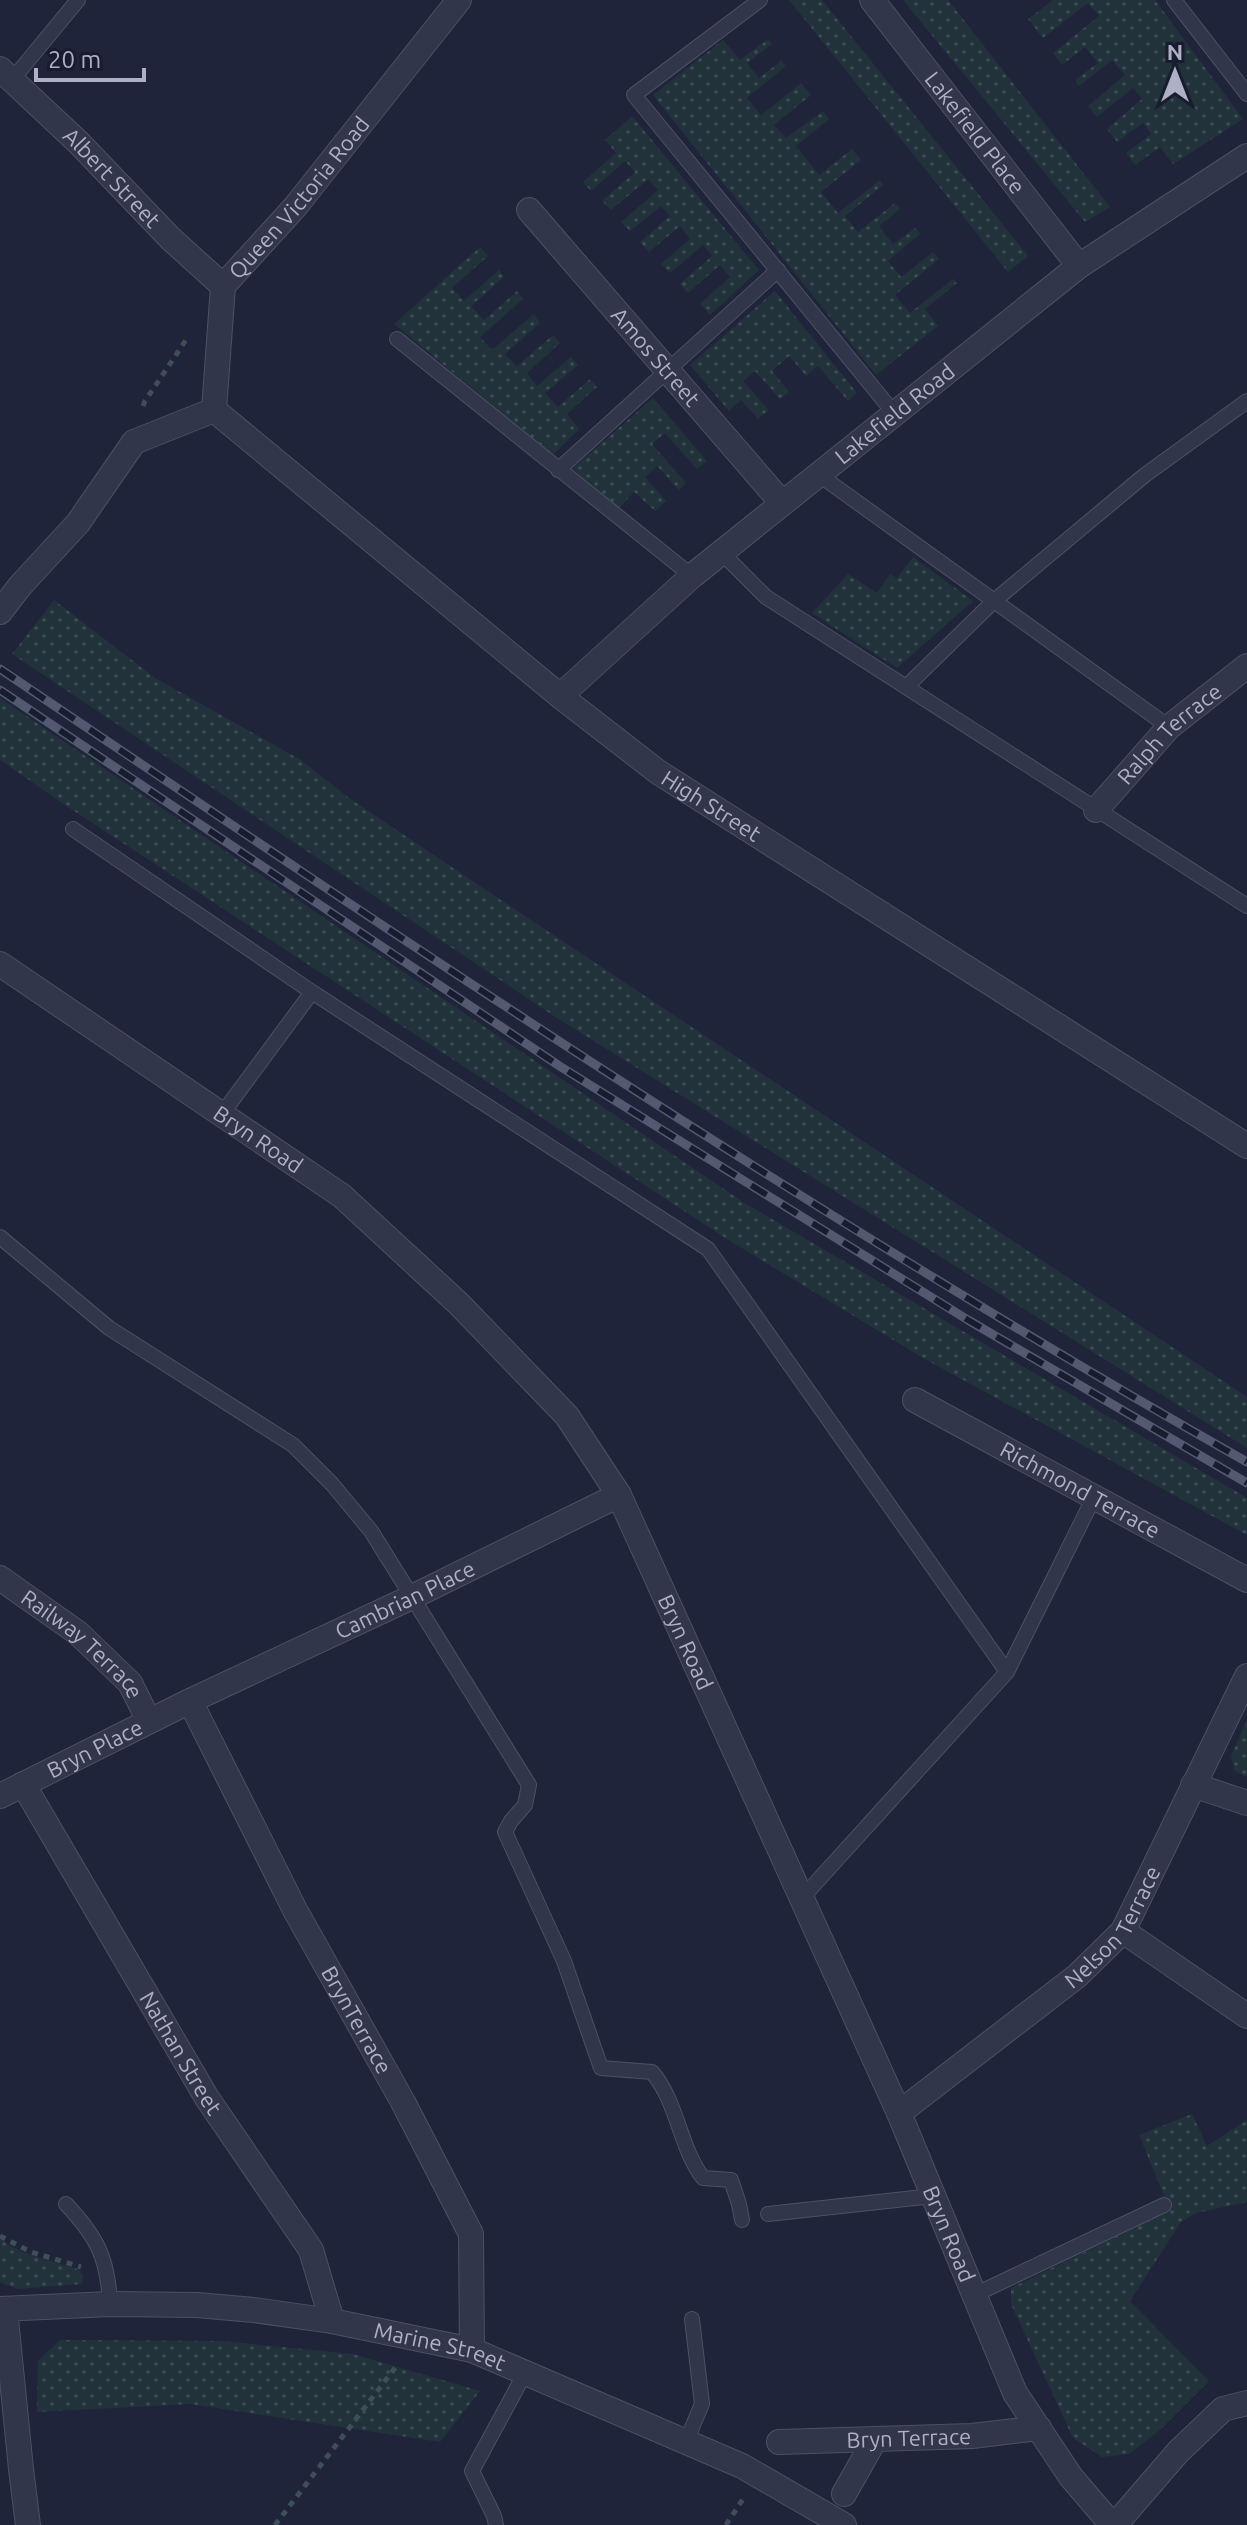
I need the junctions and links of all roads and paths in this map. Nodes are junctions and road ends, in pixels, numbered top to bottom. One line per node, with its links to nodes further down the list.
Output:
1 (78, 0): 6 (lane)
2 (459, 0): 12 (street, Queen Victoria Road)
3 (760, 0): 11 (lane)
4 (872, 0): 10 (street, Lakefield Place)
5 (1174, 0): 7 (lane)
6 (6, 75): 12 (street, Albert Street)
7 (1247, 94)
8 (1247, 156): 10 (street, Lakefield Road)
9 (529, 210): 15 (street, Amos Street)
10 (1079, 266): 18 (street, Lakefield Road)
11 (778, 270): 15 (lane); 18 (lane)
12 (223, 286): 17 (street, Queen Victoria Road)
13 (194, 329): 19 (path)
14 (397, 339): 20 (lane)
15 (668, 371): 20 (lane); 22 (street, Amos Street)
16 (1247, 401): 25 (lane)
17 (214, 410): 19 (street); 29 (street, High Street)
18 (894, 413): 21 (street, Lakefield Road)
19 (134, 442): 26 (street)
20 (558, 470): 24 (lane)
21 (818, 474): 22 (street, Lakefield Road); 25 (lane)
22 (782, 503): 23 (street, Lakefield Road)
23 (721, 552): 24 (street, Lakefield Road); 28 (lane)
24 (692, 576): 29 (street, Lakefield Road)
25 (994, 601): 28 (lane); 30 (lane)
26 (0, 612)
27 (1247, 666): 30 (street, Ralph Terrace)
28 (906, 687): 31 (lane)
29 (560, 696): 37 (street, High Street)
30 (1169, 727): 31 (street, Ralph Terrace)
31 (1096, 810): 33 (lane)
32 (73, 829): 35 (lane)
33 (1247, 906)
34 (0, 964): 36 (street, Bryn Road)
35 (312, 992): 36 (lane); 45 (lane)
36 (222, 1114): 40 (street, Bryn Road)
37 (1247, 1146)
38 (0, 1237): 44 (lane)
39 (915, 1400): 41 (street, Richmond Terrace)
40 (619, 1495): 44 (street, Cambrian Place); 53 (street, Bryn Road)
41 (1094, 1497): 43 (street, Richmond Terrace); 45 (lane)
42 (0, 1578): 48 (street, Railway Terrace)
43 (1247, 1580)
44 (412, 1597): 47 (street, Cambrian Place); 61 (lane)
45 (1007, 1672): 53 (lane)
46 (1247, 1676): 50 (street, Nelson Terrace)
47 (190, 1701): 48 (street, Bryn Place); 70 (street, BrynTerrace)
48 (149, 1721): 49 (street, Bryn Place)
49 (23, 1784): 51 (street, Bryn Place); 68 (street, Nathan Street)
50 (1193, 1785): 52 (street); 54 (street, Nelson Terrace)
51 (0, 1796)
52 (1247, 1803)
53 (802, 1898): 56 (street, Bryn Road)
54 (1123, 1931): 55 (street); 56 (street, Nelson Terrace)
55 (1247, 2016)
56 (899, 2113): 57 (street, Bryn Road)
57 (933, 2196): 60 (lane); 64 (street, Bryn Road)
58 (66, 2204): 63 (lane)
59 (1164, 2205): 64 (lane)
60 (768, 2214)
61 (742, 2220)
62 (0, 2236): 63 (path)
63 (109, 2274): 65 (lane)
64 (974, 2295): 73 (street, Bryn Road)
65 (110, 2304): 66 (street, Marine Street); 68 (street, Marine Street)
66 (3, 2309): 78 (street)
67 (692, 2319): 75 (lane)
68 (332, 2321): 69 (street, Marine Street)
69 (417, 2339): 70 (street, Marine Street); 79 (path)
70 (472, 2350): 71 (street, Marine Street)
71 (525, 2373): 75 (street, Marine Street); 80 (lane)
72 (1247, 2403): 82 (street)
73 (1039, 2428): 74 (street, Bryn Terrace); 82 (street, Bryn Road)
74 (875, 2439): 76 (street, Bryn Terrace); 77 (street)
75 (686, 2442): 81 (street, Marine Street)
76 (779, 2442)
77 (844, 2494)
78 (28, 2525)
79 (275, 2525)
80 (496, 2525)
81 (844, 2525)
82 (1113, 2525)

